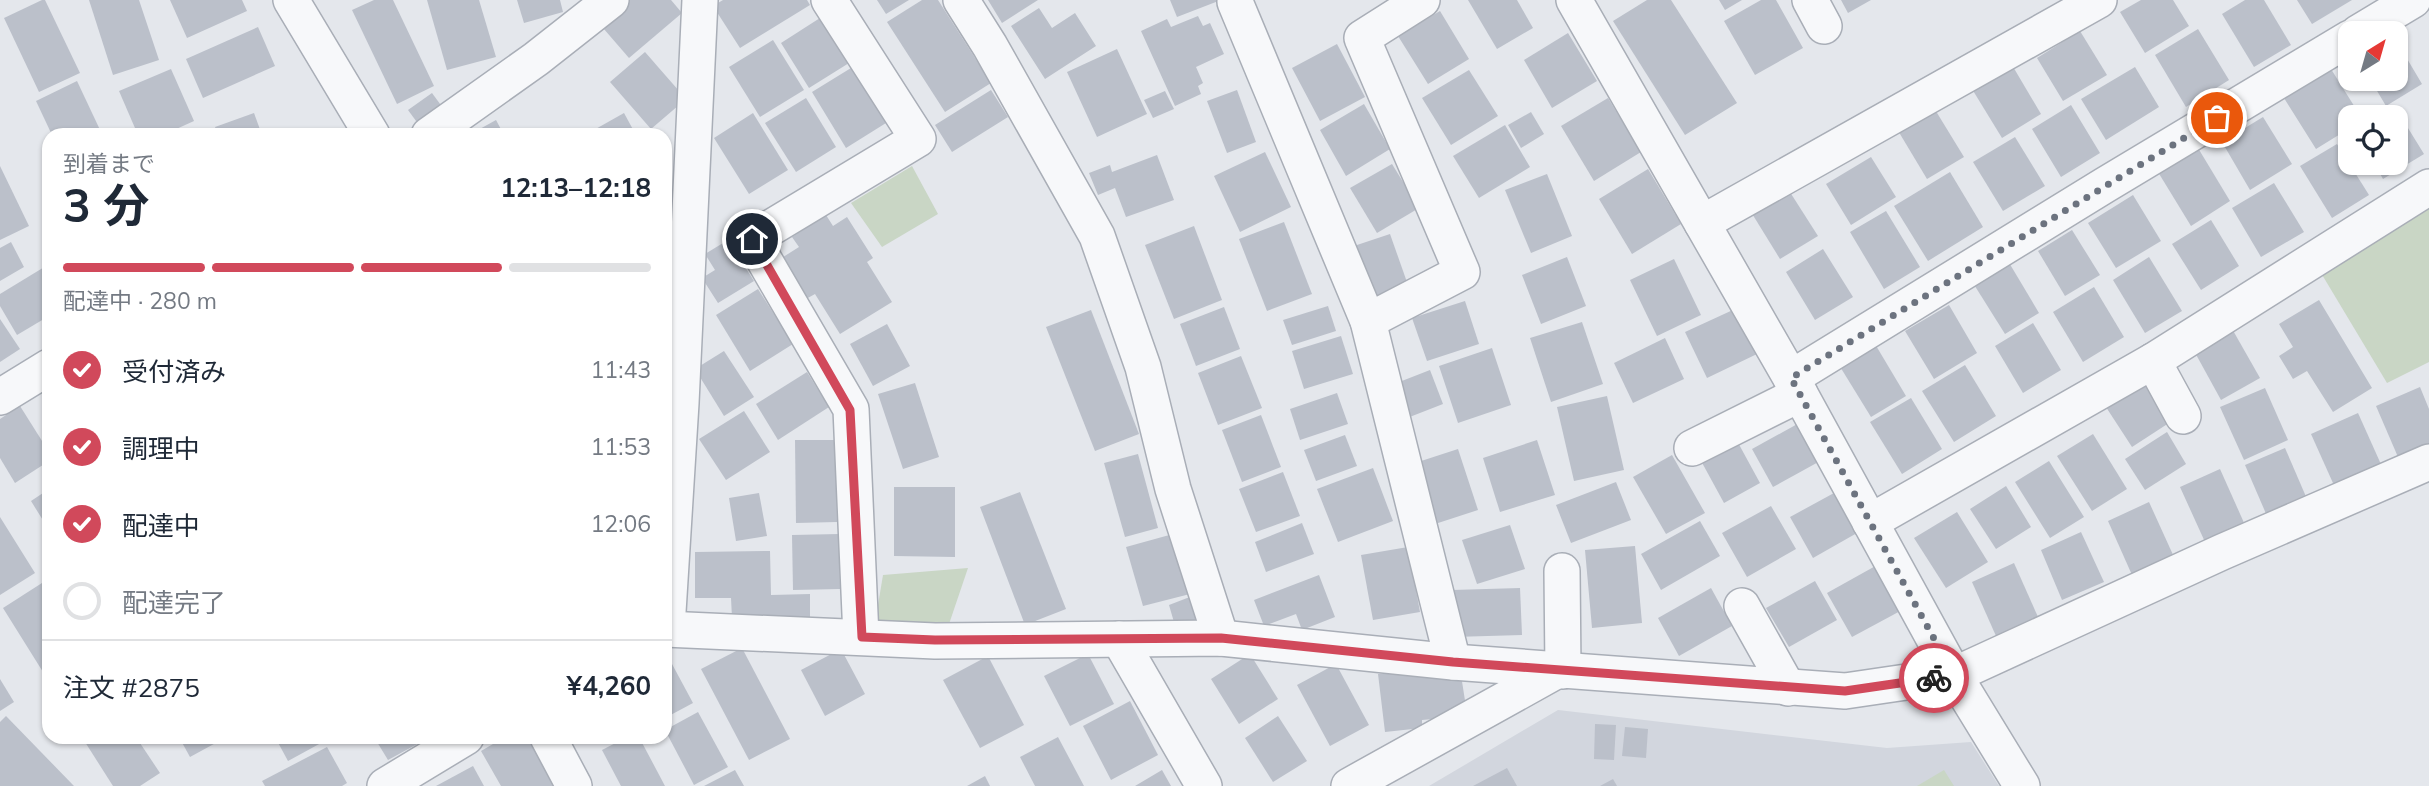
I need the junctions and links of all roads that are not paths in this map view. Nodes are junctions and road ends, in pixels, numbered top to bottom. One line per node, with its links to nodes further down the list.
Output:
1 (291, 0): 13 (street)
2 (611, 0): 14 (street)
3 (700, 0): 26 (street)
4 (829, 0): 30 (street)
5 (961, 0): 31 (street)
6 (1422, 0): 17 (street)
7 (1574, 0): 16 (street)
8 (2099, 0): 16 (street)
9 (2413, 0): 11 (street)
10 (1235, 2): 17 (street)
11 (2378, 21)
12 (2338, 45): 20 (street)
13 (368, 128)
14 (439, 128)
15 (2429, 187): 18 (street)
16 (1702, 223): 20 (street)
17 (1368, 321): 33 (street)
18 (2153, 360): 22 (street); 25 (street)
19 (42, 371): 21 (street)
20 (1796, 386): 23 (street); 25 (street)
21 (0, 397)
22 (2183, 416)
23 (1692, 448)
24 (2429, 462): 35 (street)
25 (1870, 522): 35 (street)
26 (672, 539)
27 (1562, 571): 34 (street)
28 (1742, 606): 36 (street)
29 (672, 629): 30 (street)
30 (862, 637): 32 (street)
31 (1221, 638): 32 (street); 33 (street)
32 (1119, 639): 41 (street)
33 (1453, 662): 34 (street)
34 (1561, 671): 36 (street); 42 (street)
35 (1954, 675): 36 (street); 43 (street)
36 (1788, 688)
37 (454, 744): 39 (street)
38 (552, 744): 40 (street)
39 (385, 786)
40 (574, 786)
41 (1204, 786)
42 (1349, 786)
43 (2022, 786)

